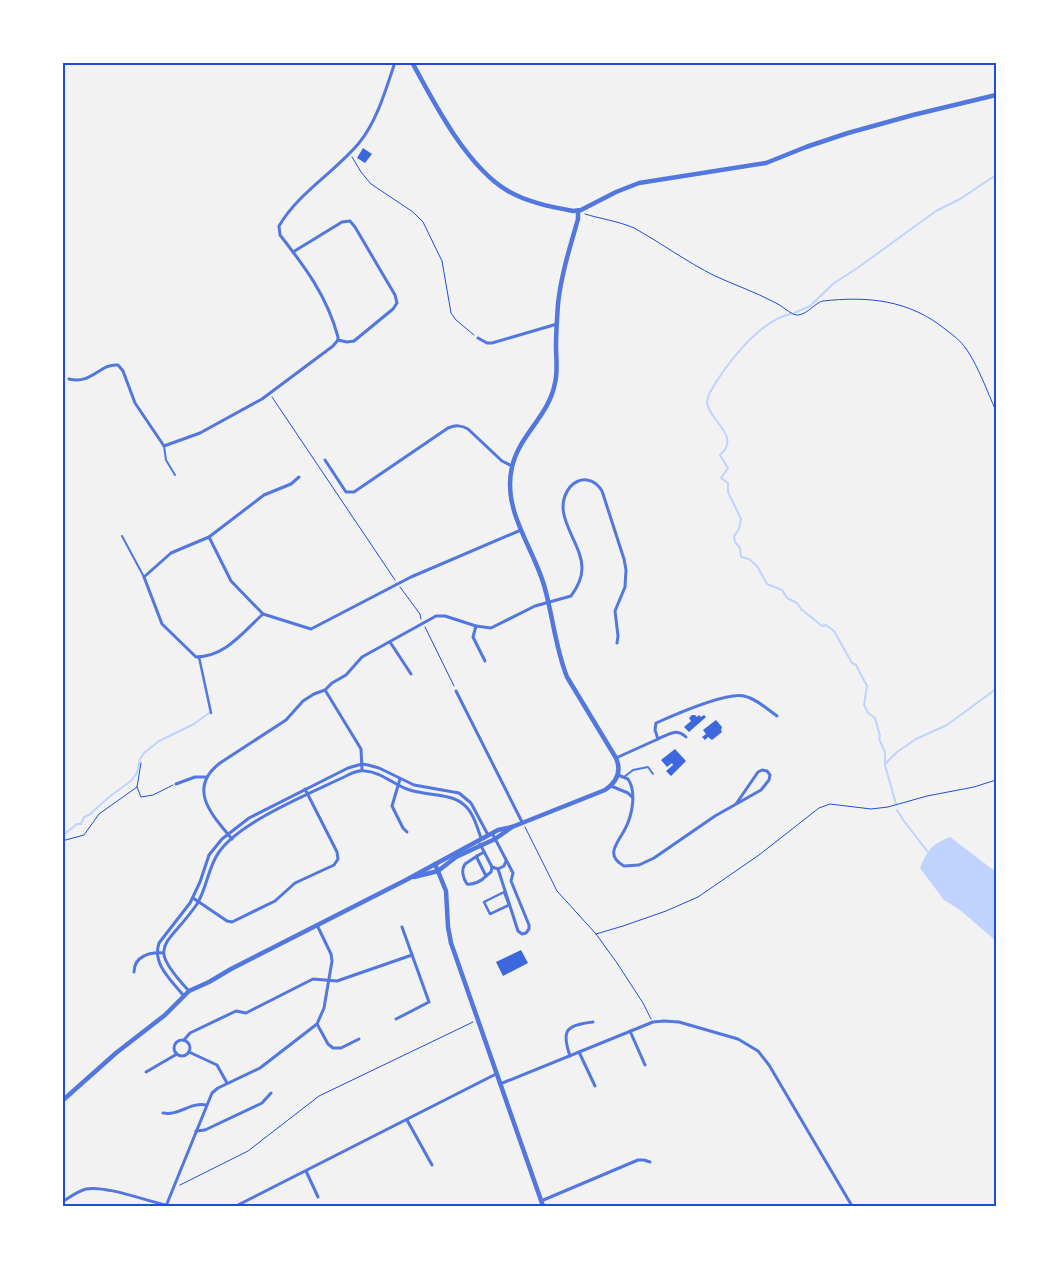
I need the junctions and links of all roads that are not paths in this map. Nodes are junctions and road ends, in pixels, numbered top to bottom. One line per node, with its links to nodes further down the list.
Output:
1 (395, 62): 5 (street)
2 (412, 62): 4 (street)
3 (996, 95): 4 (street)
4 (578, 211): 6 (street)
5 (293, 252): 8 (street); 8 (street)
6 (557, 324): 7 (street); 12 (street)
7 (478, 338)
8 (338, 340): 10 (street)
9 (70, 379): 10 (street)
10 (164, 446): 13 (lane)
11 (325, 460): 12 (street)
12 (512, 466): 15 (street)
13 (174, 475)
14 (298, 477): 17 (street)
15 (521, 530): 19 (street); 20 (street)
16 (122, 536): 18 (lane)
17 (209, 537): 18 (street); 20 (street)
18 (144, 577): 24 (street)
19 (548, 602): 21 (street); 23 (street); 33 (street)
20 (263, 614): 24 (street)
21 (476, 626): 22 (street); 25 (street)
22 (390, 642): 26 (street); 27 (street)
23 (617, 643)
24 (199, 657): 29 (street)
25 (485, 661)
26 (411, 674)
27 (324, 690): 34 (street); 38 (street)
28 (456, 691): 52 (street)
29 (211, 712)
30 (777, 716): 32 (street)
31 (686, 737): 32 (street)
32 (658, 739): 33 (street)
33 (616, 758): 37 (street)
34 (362, 764): 35 (street); 40 (street); 44 (street)
35 (362, 770): 42 (street); 46 (street)
36 (653, 774): 39 (lane)
37 (618, 775): 39 (street); 43 (street)
38 (207, 777): 41 (street); 55 (street)
39 (624, 777): 48 (street)
40 (400, 779): 42 (street); 45 (street)
41 (176, 784)
42 (398, 785): 47 (street); 54 (street)
43 (611, 786): 48 (street); 52 (street)
44 (305, 790): 46 (street); 55 (street)
45 (448, 790): 47 (street); 50 (street)
46 (308, 795): 57 (street); 71 (street)
47 (448, 796): 51 (street)
48 (633, 798): 49 (street)
49 (736, 804): 49 (street)
50 (473, 805): 51 (street); 56 (street)
51 (468, 808): 58 (street)
52 (522, 822): 53 (street)
53 (512, 827): 56 (street); 59 (street)
54 (407, 832)
55 (228, 834): 57 (street); 70 (street)
56 (490, 834): 58 (street); 59 (street)
57 (232, 839): 71 (street)
58 (480, 839): 60 (street); 63 (street)
59 (496, 841): 60 (street); 62 (street)
60 (483, 849): 61 (street); 64 (street); 66 (street)
61 (477, 856): 67 (street); 67 (street)
62 (506, 860): 65 (street); 65 (street)
63 (434, 864): 66 (street); 68 (street)
64 (492, 866): 65 (street); 67 (street)
65 (498, 869)
66 (438, 871): 68 (street); 93 (street)
67 (486, 876)
68 (406, 880): 72 (street)
69 (504, 892): 69 (street)
70 (193, 898): 71 (street); 74 (street)
71 (199, 902): 75 (street)
72 (317, 925): 78 (street); 79 (street)
73 (402, 927): 76 (street)
74 (157, 952): 75 (street); 77 (street); 80 (street)
75 (163, 953): 79 (street)
76 (412, 955): 78 (street); 81 (street)
77 (134, 972)
78 (328, 981): 83 (street); 86 (street)
79 (189, 991): 80 (street)
80 (183, 995): 98 (street)
81 (396, 1018)
82 (592, 1022): 90 (street)
83 (317, 1024): 85 (street); 94 (street)
84 (630, 1032): 88 (street); 91 (street); 112 (street)
85 (358, 1039)
86 (184, 1040): 87 (street); 89 (street)
87 (188, 1052): 89 (street); 94 (street)
88 (579, 1052): 90 (street); 96 (street)
89 (177, 1054): 92 (street)
90 (570, 1056): 95 (street)
91 (644, 1065)
92 (146, 1072)
93 (496, 1074): 95 (street); 101 (street)
94 (227, 1083): 99 (street)
95 (500, 1084): 107 (street)
96 (595, 1086)
97 (271, 1093): 102 (street)
98 (62, 1101)
99 (206, 1105): 100 (street); 102 (street)
100 (163, 1113)
101 (407, 1120): 104 (street); 105 (street)
102 (196, 1131): 109 (street)
103 (650, 1162): 107 (street)
104 (432, 1165)
105 (306, 1171): 106 (street); 110 (street)
106 (318, 1197)
107 (541, 1201): 111 (street)
108 (62, 1202): 109 (street)
109 (168, 1206)
110 (236, 1206)
111 (543, 1206)
112 (852, 1206)

